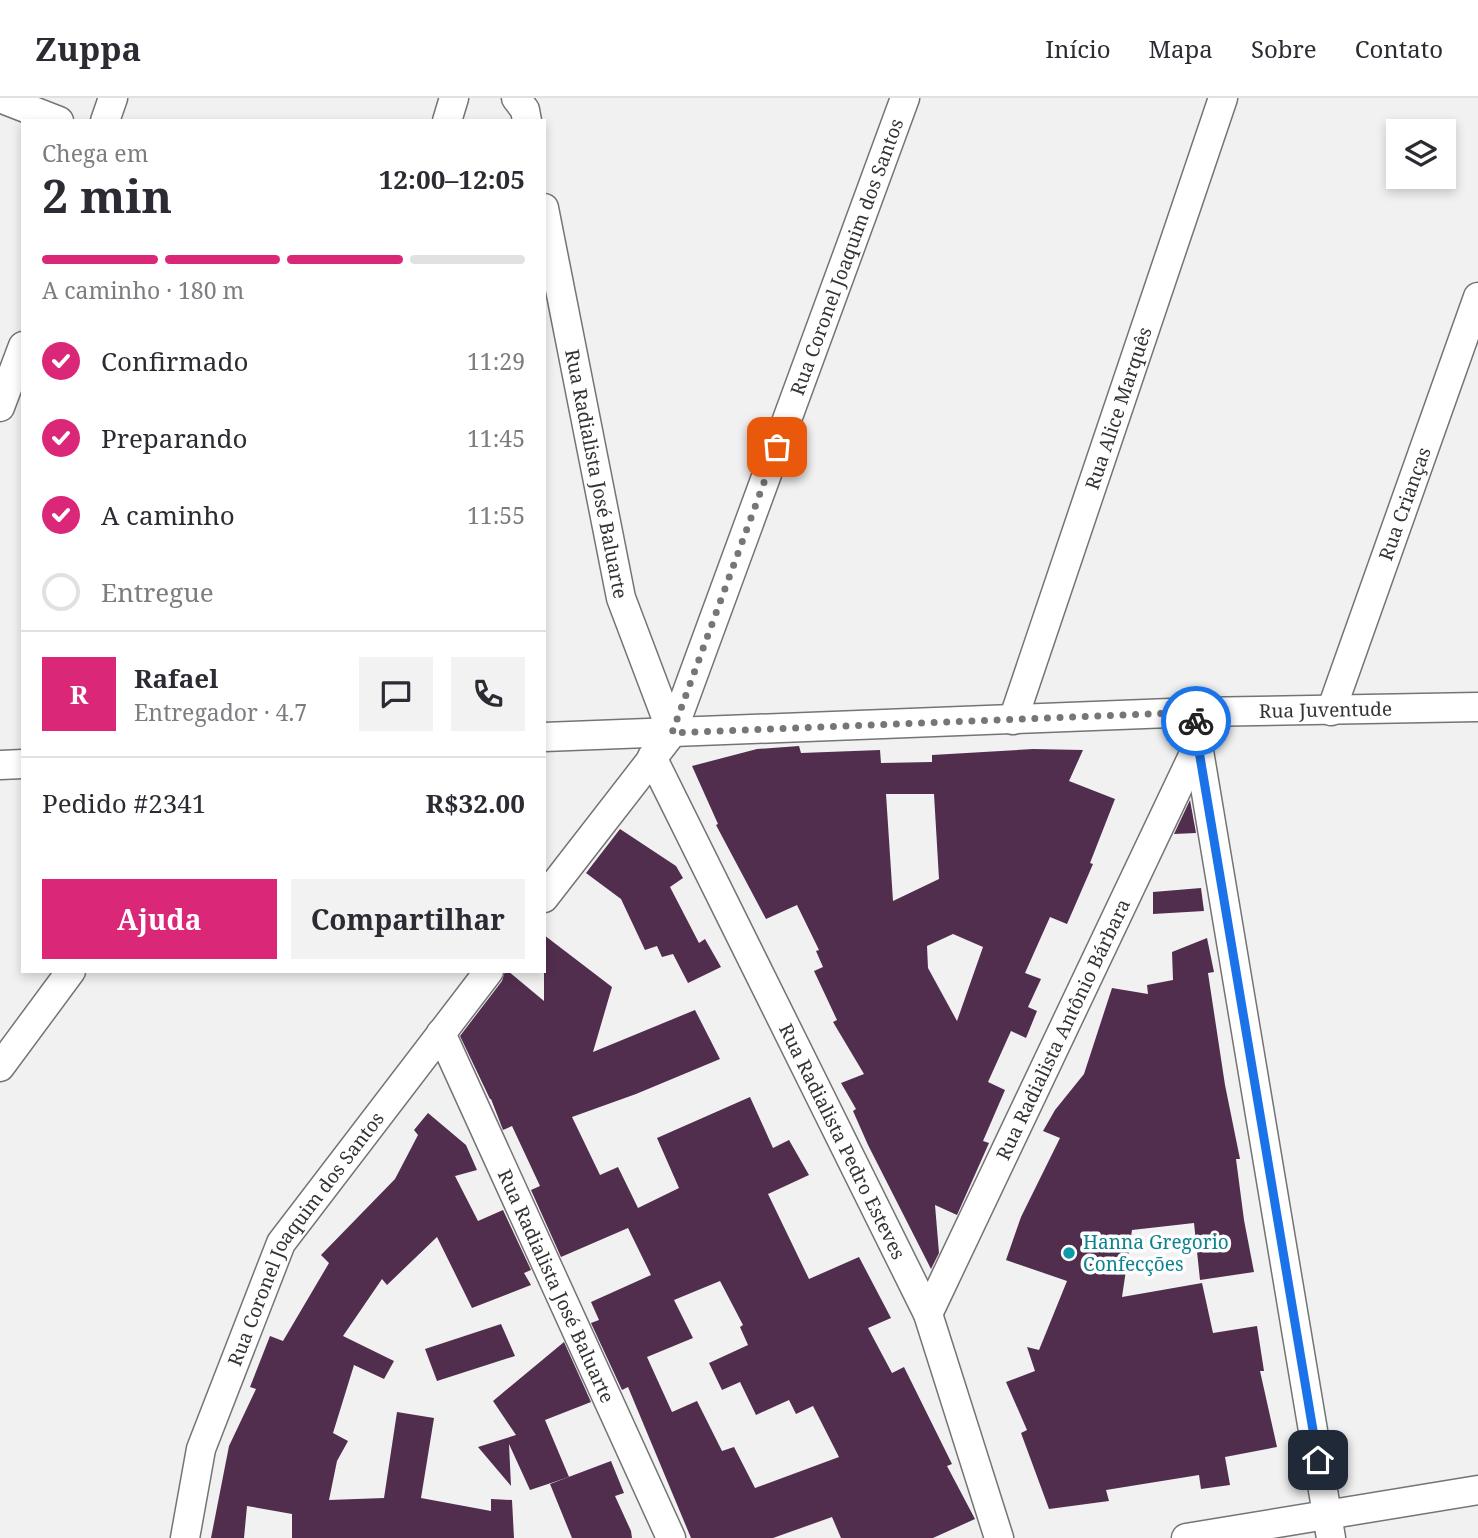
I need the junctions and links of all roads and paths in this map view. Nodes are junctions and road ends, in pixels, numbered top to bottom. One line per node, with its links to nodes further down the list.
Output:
1 (1, 98): 7 (street)
2 (114, 98): 8 (street)
3 (454, 98): 9 (street)
4 (516, 98): 10 (street)
5 (905, 98): 19 (street, Rua Coronel Joaquim dos Santos)
6 (1223, 98): 18 (street, Rua Alice Marquês)
7 (54, 119)
8 (107, 119)
9 (448, 119)
10 (527, 119)
11 (546, 218): 19 (street, Rua Radialista José Baluarte)
12 (1478, 297): 16 (street, Rua Crianças)
13 (21, 351): 14 (street)
14 (0, 407)
15 (1478, 706): 16 (street, Rua Juventude)
16 (1331, 711): 17 (street, Rua Juventude)
17 (1196, 712): 18 (street, Rua Juventude); 21 (street)
18 (1013, 720): 19 (street, Rua Juventude)
19 (672, 733): 20 (street, Rua Juventude); 22 (street, Rua Coronel Joaquim dos Santos)
20 (546, 737)
21 (1198, 745): 30 (street, Rua Radialista Antônio Bárbara); 32 (street)
22 (652, 757): 25 (street, Rua Coronel Joaquim dos Santos); 30 (street, Rua Radialista Pedro Esteves)
23 (21, 764): 24 (street)
24 (0, 765)
25 (546, 895)
26 (70, 973): 29 (street)
27 (487, 973): 28 (street, Rua Coronel Joaquim dos Santos)
28 (441, 1033): 33 (street, Rua Coronel Joaquim dos Santos); 34 (street, Rua Radialista José Baluarte)
29 (0, 1067)
30 (928, 1314): 35 (street, Rua Radialista Pedro Esteves)
31 (1478, 1490): 32 (street)
32 (1329, 1527): 36 (street)
33 (185, 1538)
34 (671, 1538)
35 (999, 1538)
36 (1186, 1538)

